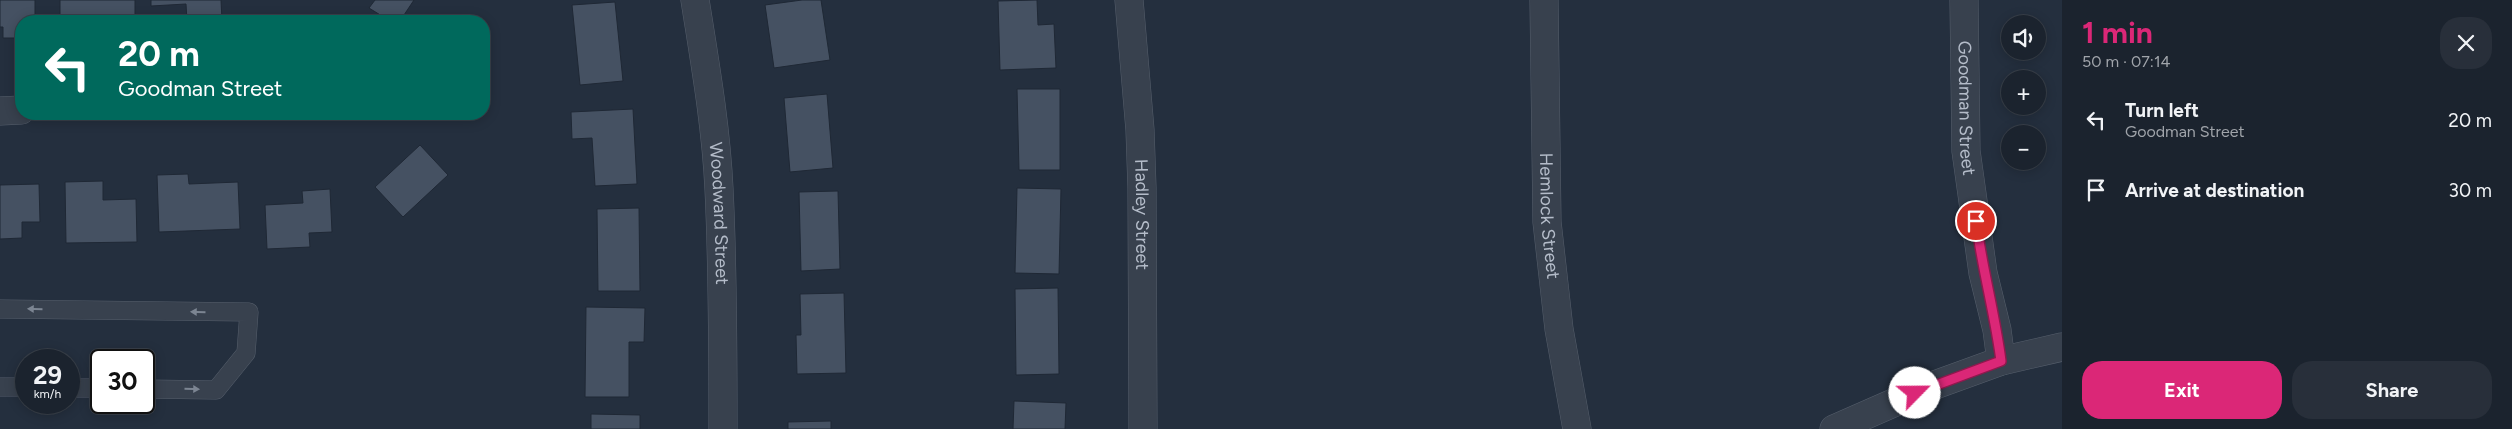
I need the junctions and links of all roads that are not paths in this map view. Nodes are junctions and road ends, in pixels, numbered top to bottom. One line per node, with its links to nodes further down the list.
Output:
1 (695, 0): 13 (street, Woodward Street)
2 (1129, 0): 14 (street, Hadley Street)
3 (1544, 0): 15 (street, Hemlock Street)
4 (1964, 0): 9 (street, Goodman Street)
5 (15, 110): 6 (street)
6 (0, 111)
7 (0, 309): 12 (lane, one-way to 7)
8 (2062, 347): 9 (street)
9 (2001, 361): 16 (street)
10 (0, 387): 11 (lane)
11 (15, 387)
12 (155, 389)
13 (723, 429)
14 (1143, 429)
15 (1577, 429)
16 (1834, 429)

